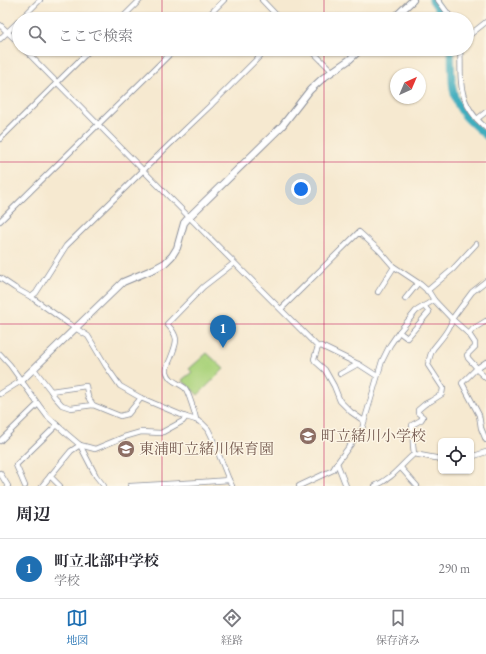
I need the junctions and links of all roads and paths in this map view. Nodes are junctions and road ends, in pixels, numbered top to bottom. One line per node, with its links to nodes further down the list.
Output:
1 (40, 0): 7 (street)
2 (140, 0): 8 (street)
3 (224, 0): 9 (street)
4 (262, 0): 10 (street)
5 (413, 0): 11 (street)
6 (438, 0): 12 (street)
7 (28, 12)
8 (129, 12)
9 (212, 12)
10 (273, 12)
11 (400, 12)
12 (447, 12)
13 (486, 22): 16 (street)
14 (0, 25): 17 (street)
15 (12, 28): 17 (street)
16 (474, 31)
17 (8, 32): 18 (street); 19 (street)
18 (12, 36)
19 (0, 39)
20 (31, 56): 28 (street)
21 (84, 56): 28 (street)
22 (168, 56): 31 (street)
23 (260, 56): 34 (street)
24 (317, 56): 27 (street)
25 (353, 56): 27 (street)
26 (460, 56): 30 (street)
27 (333, 72): 35 (street)
28 (57, 82): 31 (street); 33 (street)
29 (486, 112): 30 (street)
30 (477, 119): 32 (street)
31 (98, 124): 34 (street); 36 (street)
32 (486, 128)
33 (0, 139)
34 (143, 170): 35 (street); 45 (street)
35 (189, 217): 38 (street); 52 (street)
36 (0, 221)
37 (476, 244): 43 (street)
38 (234, 263): 49 (street); 71 (street)
39 (394, 266): 42 (street); 44 (street); 49 (street)
40 (0, 278): 45 (street)
41 (486, 281): 50 (street)
42 (418, 283): 43 (street); 46 (street)
43 (427, 291): 47 (street)
44 (378, 292)
45 (31, 298): 52 (street)
46 (405, 299)
47 (434, 300): 48 (street); 50 (street)
48 (424, 306): 53 (street); 53 (street)
49 (281, 309): 72 (street)
50 (452, 319): 54 (street); 78 (street)
51 (486, 321): 54 (street)
52 (76, 328): 60 (street); 67 (street)
53 (399, 332): 62 (street)
54 (469, 334): 59 (street)
55 (318, 347): 58 (street)
56 (0, 354): 64 (street)
57 (486, 362): 59 (street)
58 (358, 364): 61 (street); 62 (street)
59 (476, 368): 63 (street); 75 (street)
60 (34, 369): 64 (street); 65 (street)
61 (340, 374)
62 (378, 376): 72 (street)
63 (486, 378)
64 (21, 381): 66 (street); 68 (street)
65 (51, 391): 69 (street); 69 (street)
66 (0, 394)
67 (142, 398): 69 (street); 70 (street)
68 (38, 404): 73 (street); 74 (street)
69 (93, 406)
70 (186, 417): 71 (street); 76 (street)
71 (196, 420): 85 (street)
72 (364, 421): 81 (street)
73 (57, 425): 76 (street); 87 (street)
74 (0, 440)
75 (486, 440)
76 (80, 445): 83 (street); 90 (street)
77 (486, 452): 79 (street)
78 (414, 454): 80 (street); 82 (street)
79 (474, 456)
80 (438, 458)
81 (337, 463): 93 (street); 94 (street)
82 (401, 468): 95 (street); 96 (street)
83 (50, 476): 88 (street); 89 (street)
84 (1, 477): 86 (street)
85 (229, 480): 91 (street); 92 (street)
86 (8, 486)
87 (25, 486)
88 (42, 486)
89 (60, 486)
90 (104, 486)
91 (130, 486)
92 (232, 486)
93 (299, 486)
94 (346, 486)
95 (375, 486)
96 (418, 486)

